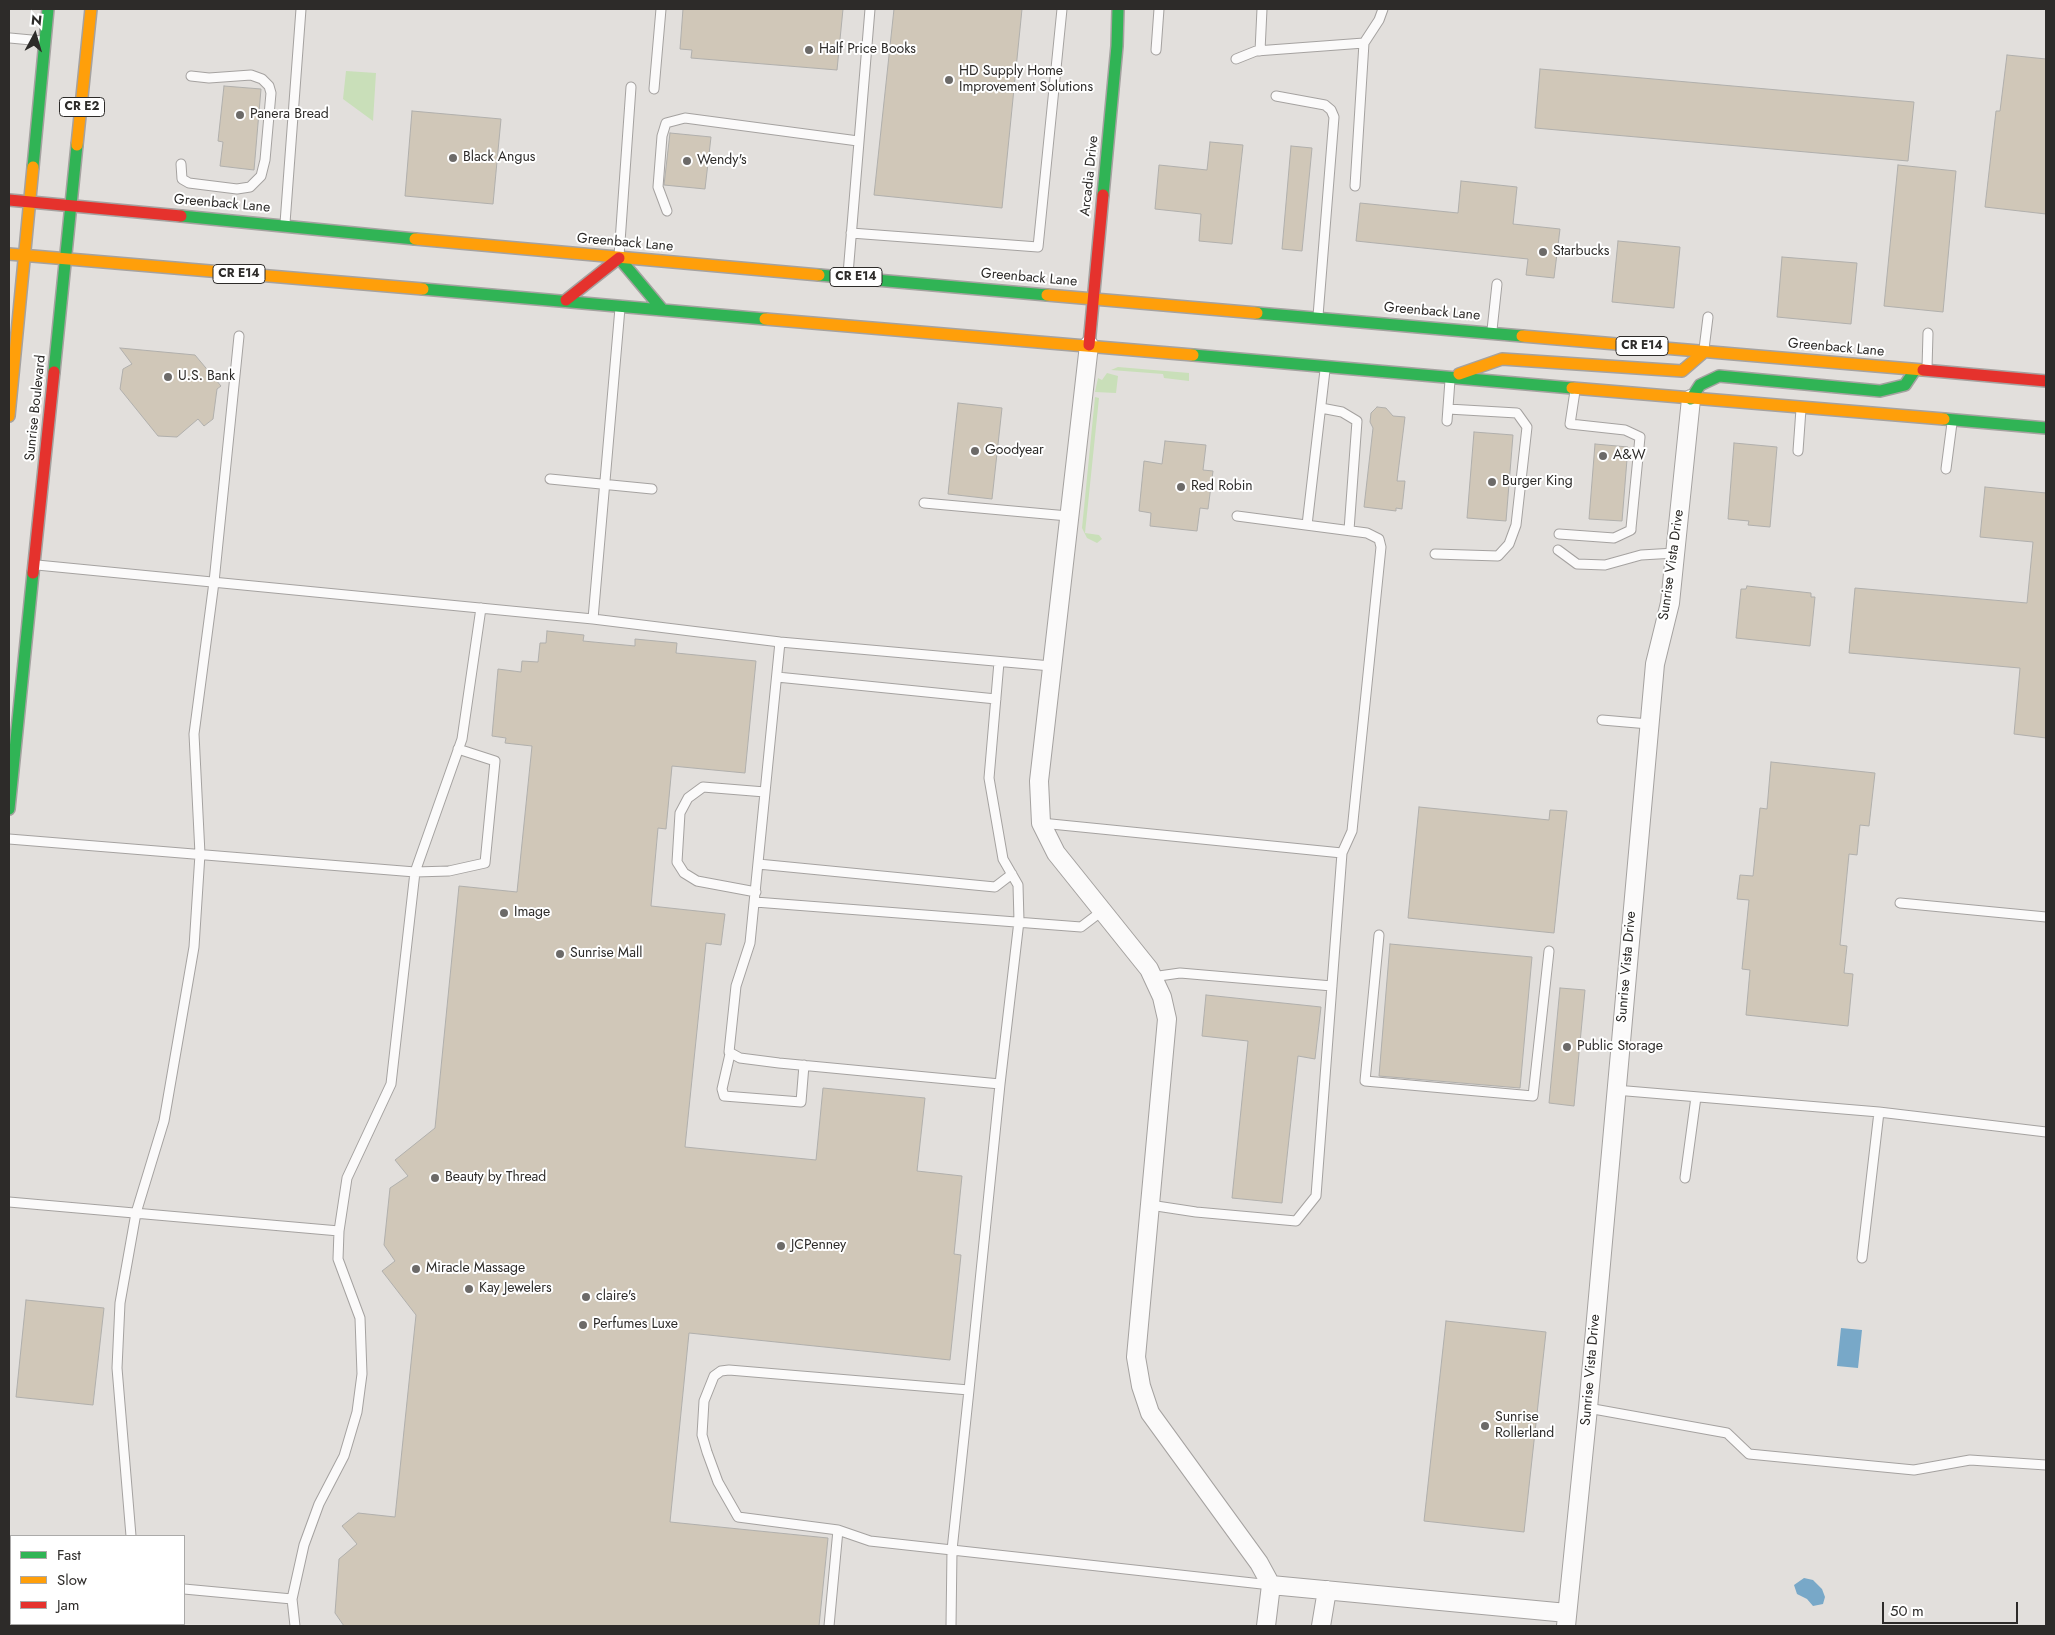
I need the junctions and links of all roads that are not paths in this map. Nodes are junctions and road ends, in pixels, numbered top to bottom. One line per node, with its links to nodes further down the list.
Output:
1 (48, 9): 12 (main road, Sunrise Boulevard / CR E2)
2 (91, 9): 26 (main road, Sunrise Boulevard / CR E2)
3 (301, 9): 28 (lane)
4 (661, 9): 19 (lane)
5 (870, 9): 21 (lane)
6 (1062, 9): 29 (lane)
7 (1118, 9): 36 (main road, Arcadia Drive)
8 (1159, 9): 14 (lane)
9 (1262, 9): 15 (lane)
10 (1383, 9): 13 (lane)
11 (10, 38): 12 (lane)
12 (45, 41): 25 (main road, Sunrise Boulevard / CR E2)
13 (1364, 42): 15 (lane); 23 (lane)
14 (1156, 50)
15 (1260, 51): 16 (lane)
16 (1236, 60)
17 (191, 76): 22 (lane)
18 (631, 87): 32 (lane)
19 (654, 89)
20 (1276, 96): 40 (lane)
21 (858, 141): 27 (lane); 29 (lane)
22 (181, 164)
23 (1355, 186)
24 (9, 200): 25 (main road, Greenback Lane / CR E14)
25 (30, 202): 26 (main road, Greenback Lane / CR E14); 31 (main road, Sunrise Boulevard / CR E2)
26 (71, 206): 28 (main road, Greenback Lane / CR E14); 33 (main road, Sunrise Boulevard / CR E2)
27 (667, 210)
28 (285, 224): 32 (main road, Greenback Lane / CR E14)
29 (851, 233): 34 (lane)
30 (9, 254): 31 (main road, CR E14)
31 (23, 256): 33 (main road, CR E14); 56 (main road, Sunrise Boulevard / CR E2)
32 (619, 258): 34 (main road, Greenback Lane / CR E14); 37 (main road); 39 (main road)
33 (66, 259): 37 (main road, CR E14); 74 (main road, Sunrise Boulevard / CR E2)
34 (848, 277): 36 (main road, Greenback Lane / CR E14)
35 (1497, 284): 42 (lane)
36 (1093, 299): 40 (main road, Greenback Lane / CR E14); 45 (main road, Arcadia Drive)
37 (566, 300): 38 (main road, CR E14)
38 (621, 305): 39 (main road, CR E14); 63 (lane)
39 (661, 308): 45 (main road, CR E14)
40 (1318, 317): 42 (main road, Greenback Lane / CR E14)
41 (1708, 317): 46 (lane)
42 (1491, 333): 46 (main road, Greenback Lane / CR E14)
43 (1928, 333): 48 (lane)
44 (239, 336): 75 (lane)
45 (1089, 345): 47 (main road, CR E14); 66 (street)
46 (1704, 352): 48 (main road, Greenback Lane / CR E14); 49 (main road)
47 (1325, 367): 49 (main road, CR E14); 54 (lane)
48 (1921, 371): 50 (main road, Greenback Lane / CR E14); 52 (main road)
49 (1450, 377): 51 (main road, CR E14); 55 (lane)
50 (2046, 381)
51 (1575, 388): 52 (main road, CR E14); 70 (lane)
52 (1691, 399): 53 (main road, CR E14); 72 (street, Sunrise Vista Drive)
53 (1801, 407): 57 (main road, CR E14); 60 (lane)
54 (1321, 408): 68 (lane); 69 (lane)
55 (1448, 409): 58 (lane); 73 (lane)
56 (9, 416)
57 (1953, 420): 59 (main road, CR E14); 61 (lane)
58 (1447, 422)
59 (2046, 428)
60 (1798, 451)
61 (1946, 469)
62 (550, 479): 63 (lane)
63 (605, 484): 64 (lane); 77 (lane)
64 (652, 489)
65 (924, 503): 66 (lane)
66 (1068, 516): 80 (street)
67 (1237, 516): 68 (lane)
68 (1307, 525): 69 (lane)
69 (1349, 530): 90 (lane)
70 (1560, 534)
71 (1558, 550): 72 (lane)
72 (1675, 553): 84 (street, Sunrise Vista Drive)
73 (1435, 554)
74 (34, 565): 75 (lane); 87 (main road, Sunrise Boulevard / CR E2)
75 (214, 582): 76 (lane); 91 (lane)
76 (481, 608): 77 (lane); 85 (lane)
77 (593, 619): 78 (lane)
78 (780, 642): 79 (lane); 81 (lane)
79 (999, 662): 80 (lane); 82 (lane)
80 (1051, 666): 88 (street)
81 (777, 677): 82 (lane); 86 (lane)
82 (996, 700): 94 (lane)
83 (1602, 720): 84 (lane)
84 (1649, 724): 107 (street, Sunrise Vista Drive)
85 (458, 749): 93 (lane); 93 (lane)
86 (766, 792): 92 (lane); 95 (lane)
87 (9, 810)
88 (1041, 823): 90 (lane); 97 (street)
89 (9, 839): 91 (lane)
90 (1342, 853): 103 (lane)
91 (200, 854): 93 (lane); 114 (lane)
92 (758, 864): 94 (lane); 95 (lane)
93 (415, 872): 115 (lane)
94 (1012, 874): 99 (lane)
95 (755, 897): 99 (lane); 104 (lane)
96 (1900, 903): 98 (lane)
97 (1102, 911): 99 (lane); 102 (street)
98 (2046, 917)
99 (1018, 921): 106 (lane)
100 (1379, 935): 101 (lane)
101 (1549, 951)
102 (1152, 977): 103 (lane); 113 (street)
103 (1332, 986): 113 (lane)
104 (730, 1054): 105 (lane); 105 (lane)
105 (804, 1065): 106 (lane)
106 (1000, 1084): 117 (lane)
107 (1615, 1090): 108 (lane); 118 (street, Sunrise Vista Drive)
108 (1696, 1097): 109 (lane); 111 (lane)
109 (1879, 1112): 110 (lane); 116 (lane)
110 (2046, 1132)
111 (1685, 1178)
112 (9, 1202): 114 (lane)
113 (1150, 1205): 123 (street)
114 (136, 1213): 115 (lane); 121 (lane)
115 (339, 1231): 126 (lane)
116 (1862, 1258)
117 (969, 1390): 120 (lane); 122 (lane)
118 (1588, 1408): 119 (lane); 127 (street, Sunrise Vista Drive)
119 (2046, 1465)
120 (838, 1530): 122 (lane); 129 (lane)
121 (131, 1535)
122 (952, 1550): 123 (lane); 130 (lane)
123 (1271, 1585): 125 (street); 131 (street)
124 (185, 1589): 126 (lane)
125 (1327, 1590): 127 (street); 132 (street)
126 (292, 1599): 128 (lane)
127 (1567, 1620)
128 (295, 1626)
129 (829, 1626)
130 (951, 1626)
131 (1266, 1626)
132 (1322, 1626)

